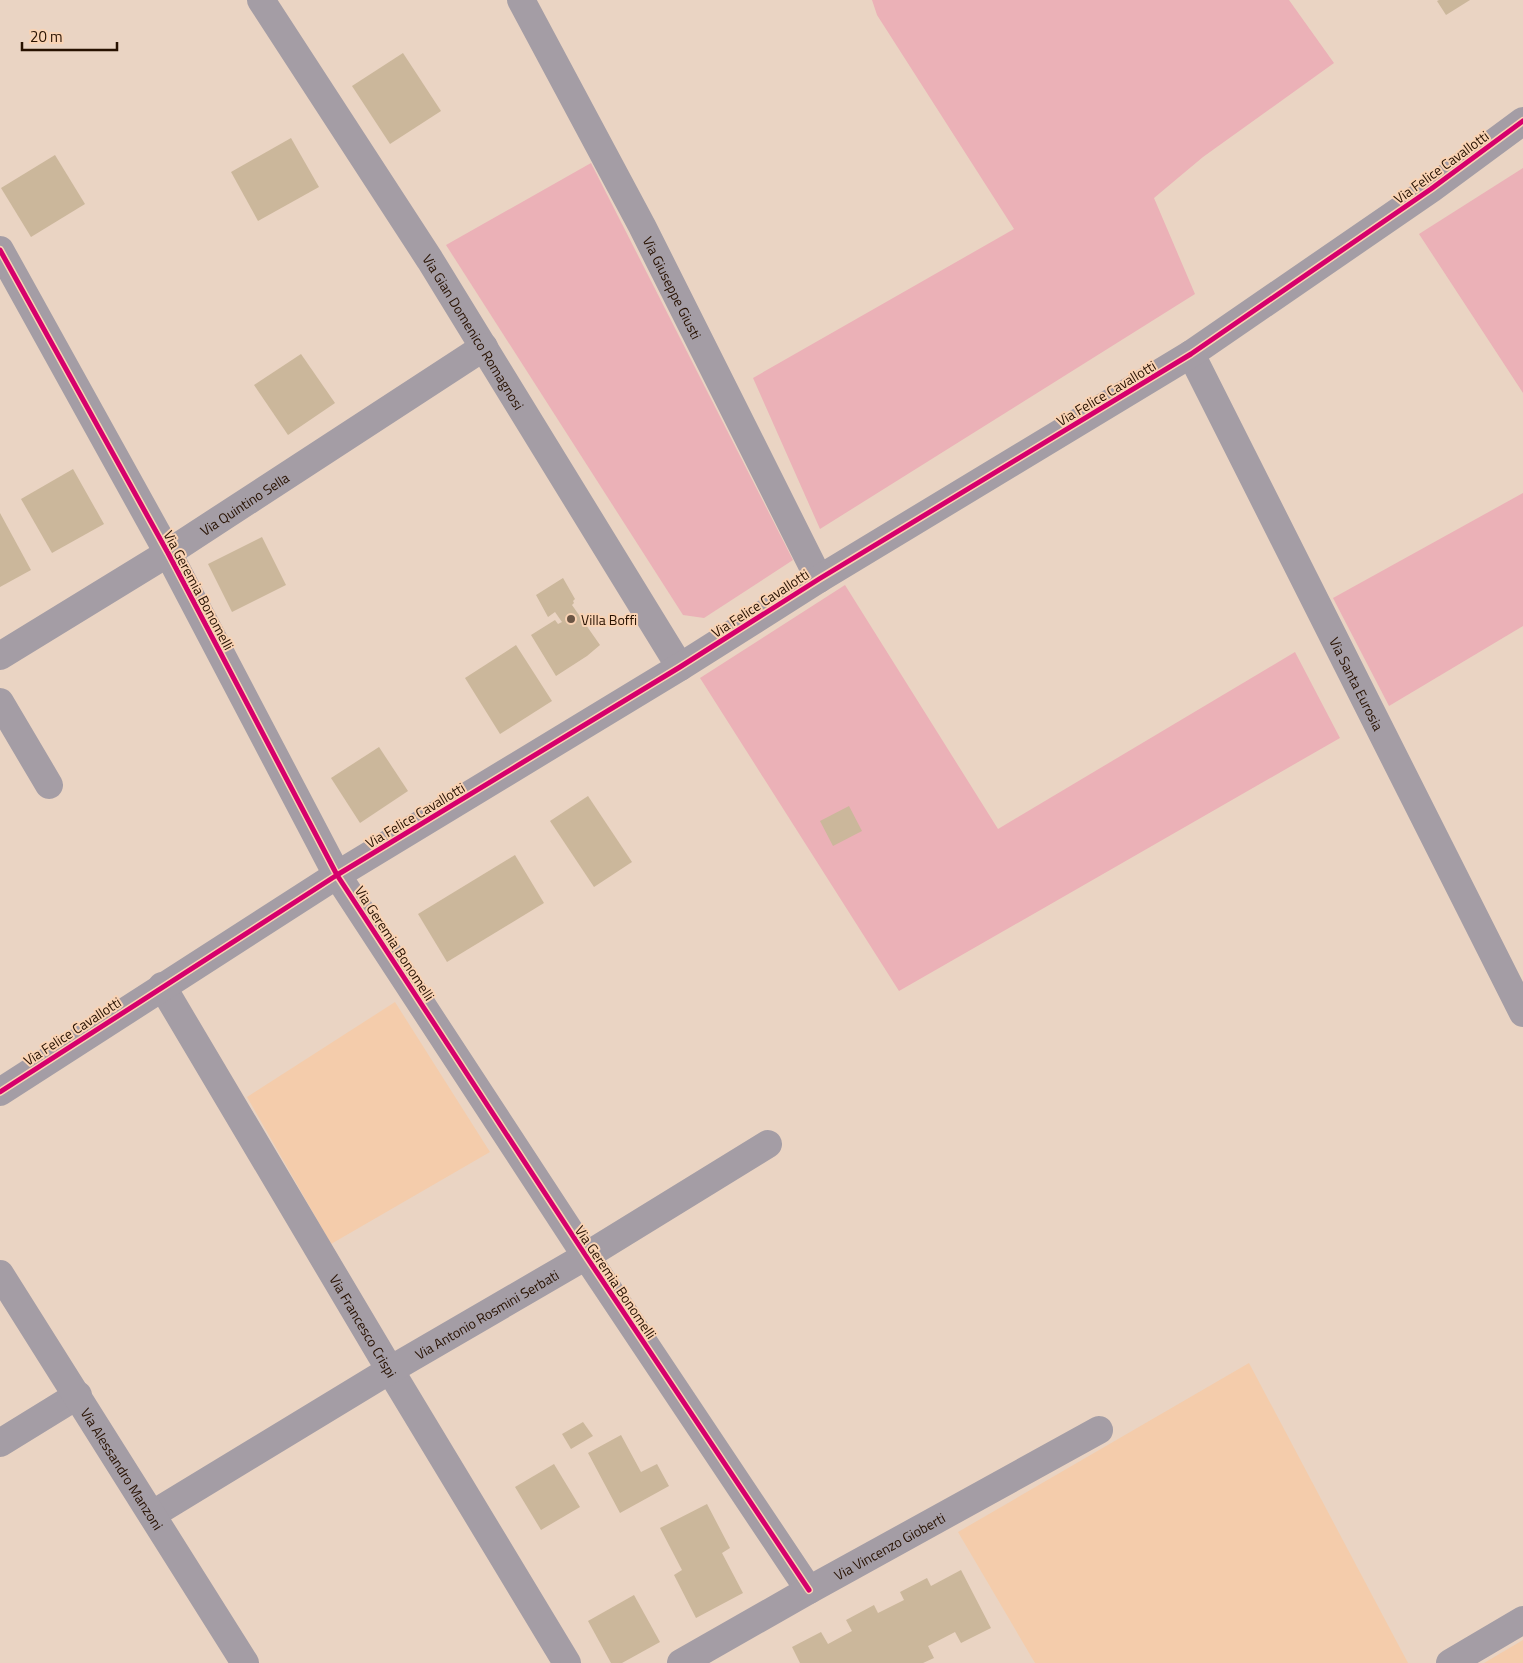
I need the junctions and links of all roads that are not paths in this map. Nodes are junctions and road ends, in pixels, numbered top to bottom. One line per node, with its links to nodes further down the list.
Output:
1 (261, 0): 5 (street, Via Gian Domenico Romagnosi)
2 (521, 0): 8 (street, Via Giuseppe Giusti)
3 (1523, 121): 6 (street, Via Felice Cavallotti)
4 (0, 250): 7 (street, Via Geremia Bonomelli)
5 (484, 347): 7 (street, Via Quintino Sella); 10 (street, Via Gian Domenico Romagnosi)
6 (1191, 354): 8 (street, Via Felice Cavallotti); 15 (street, Via Santa Eurosia)
7 (168, 553): 9 (street, Via Quintino Sella); 13 (street, Via Geremia Bonomelli)
8 (819, 578): 10 (street, Via Felice Cavallotti)
9 (0, 656)
10 (680, 667): 13 (street, Via Felice Cavallotti)
11 (0, 702): 12 (street)
12 (49, 786)
13 (337, 875): 14 (street, Via Felice Cavallotti); 18 (street, Via Geremia Bonomelli)
14 (162, 986): 16 (street, Via Felice Cavallotti); 20 (street, Via Francesco Crispi)
15 (1523, 1013)
16 (0, 1092)
17 (768, 1144): 18 (street, Via Antonio Rosmini Serbati)
18 (586, 1256): 20 (street, Via Antonio Rosmini Serbati); 25 (street, Via Geremia Bonomelli)
19 (0, 1274): 21 (street, Via Alessandro Manzoni)
20 (390, 1370): 24 (street, Via Antonio Rosmini Serbati); 28 (street, Via Francesco Crispi)
21 (78, 1395): 23 (street); 24 (street, Via Alessandro Manzoni)
22 (1099, 1430): 25 (street, Via Vincenzo Gioberti)
23 (0, 1443)
24 (153, 1514): 27 (street, Via Alessandro Manzoni)
25 (809, 1590): 29 (street, Via Vincenzo Gioberti)
26 (1523, 1620): 30 (street)
27 (245, 1663)
28 (567, 1663)
29 (681, 1663)
30 (1450, 1663)

